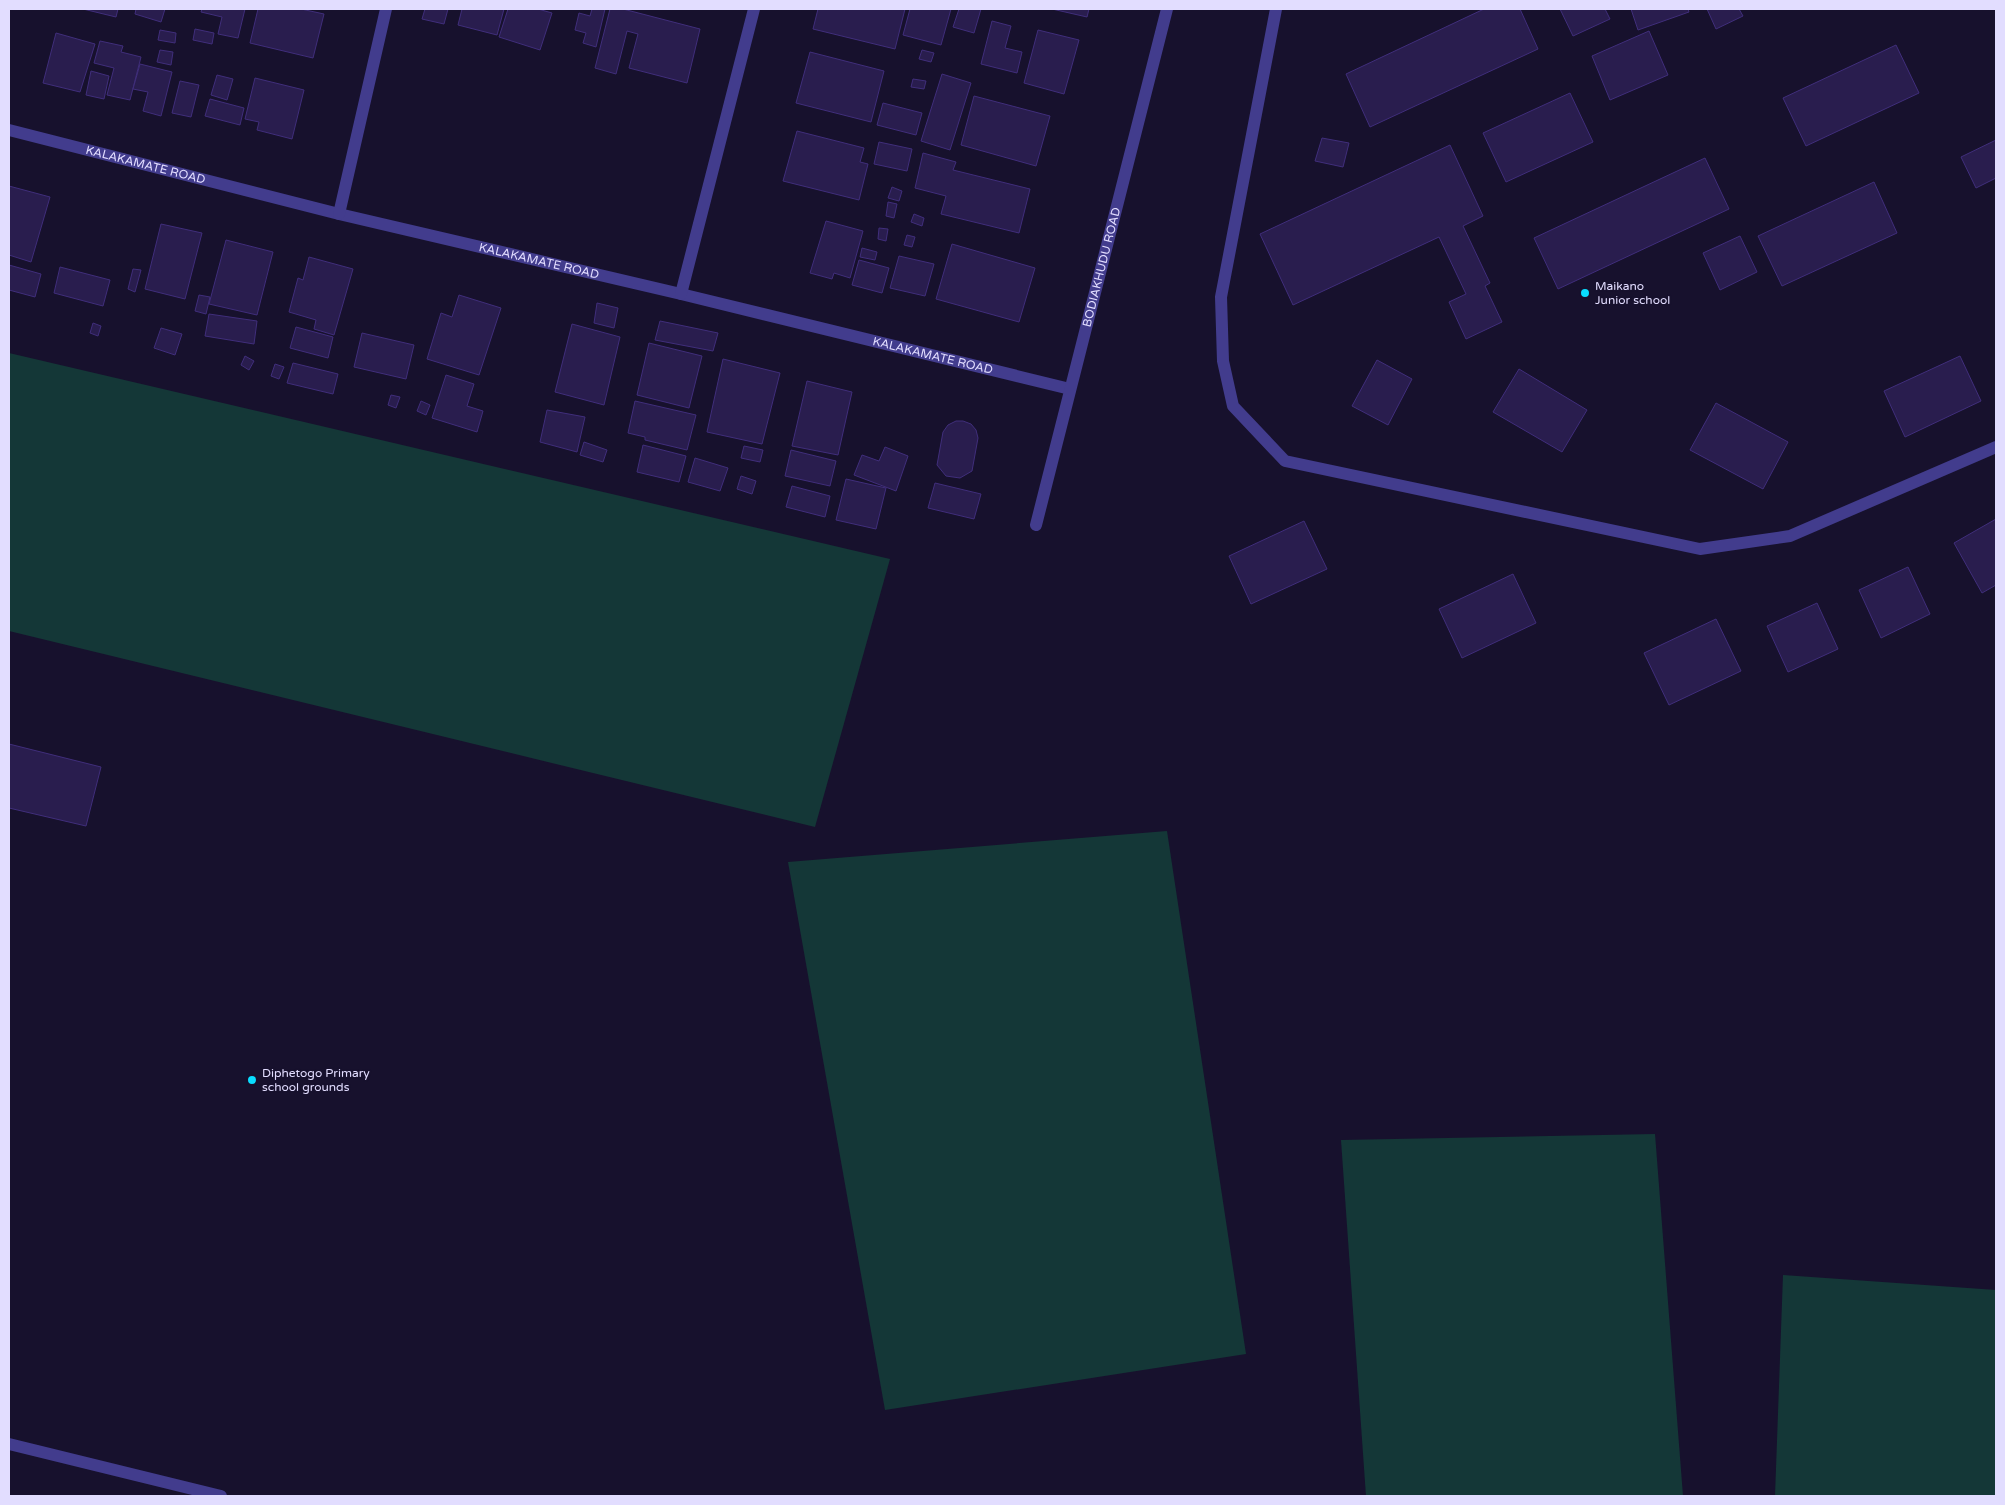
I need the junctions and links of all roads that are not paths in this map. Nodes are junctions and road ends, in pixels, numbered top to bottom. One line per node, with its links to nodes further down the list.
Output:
1 (386, 9): 6 (street)
2 (754, 9): 7 (street)
3 (1167, 9): 8 (street, BODIAKHUDU ROAD)
4 (1276, 9): 9 (street)
5 (9, 130): 6 (street, KALAKAMATE ROAD)
6 (339, 214): 7 (street, KALAKAMATE ROAD)
7 (681, 294): 8 (street, KALAKAMATE ROAD)
8 (1070, 389): 10 (street, BODIAKHUDU ROAD)
9 (1996, 447)
10 (1036, 525)
11 (9, 1444): 12 (street)
12 (221, 1496)

